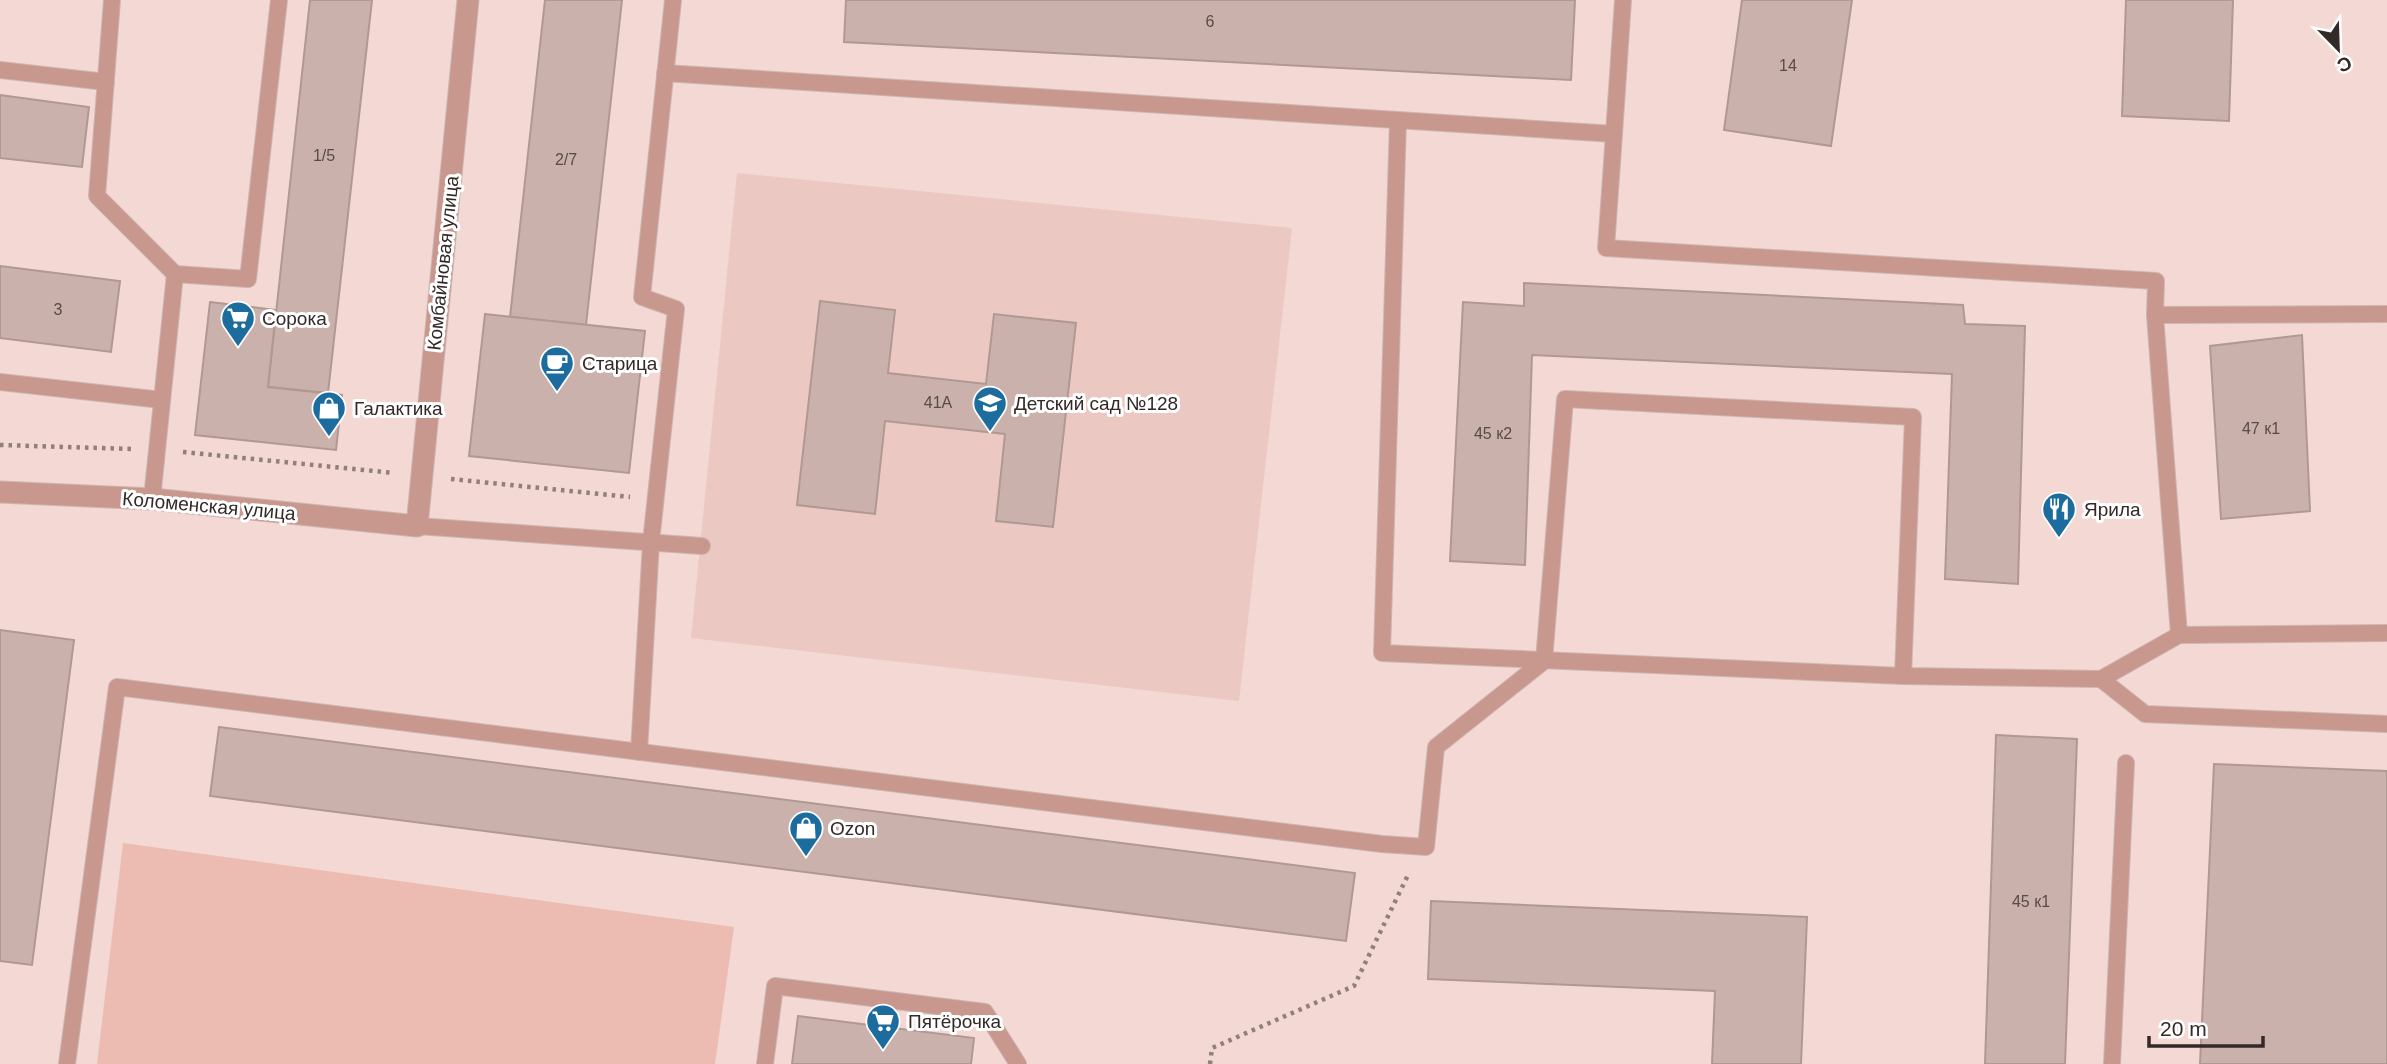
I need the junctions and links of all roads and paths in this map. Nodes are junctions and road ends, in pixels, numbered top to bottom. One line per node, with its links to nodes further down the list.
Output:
1 (113, 0): 8 (lane)
2 (279, 0): 11 (lane)
3 (468, 0): 18 (street, Комбайновая улица)
4 (673, 0): 7 (lane)
5 (1623, 0): 10 (lane)
6 (0, 71): 8 (lane)
7 (665, 73): 9 (lane); 21 (lane)
8 (106, 82): 11 (lane)
9 (1398, 120): 10 (lane); 27 (lane)
10 (1614, 134): 13 (lane)
11 (175, 274): 15 (lane)
12 (2387, 314): 13 (lane)
13 (2155, 315): 26 (lane)
14 (0, 382): 15 (lane)
15 (162, 400): 17 (lane)
16 (0, 445): 17 (path)
17 (157, 450): 18 (path); 20 (lane)
18 (422, 476): 21 (path); 22 (street, Комбайновая улица)
19 (0, 492): 20 (street, Коломенская улица)
20 (152, 499): 22 (street, Коломенская улица)
21 (656, 500): 23 (lane)
22 (417, 526): 23 (lane)
23 (651, 542): 24 (lane); 31 (lane)
24 (702, 546)
25 (2387, 633): 26 (lane)
26 (2179, 635): 29 (lane)
27 (1544, 661): 28 (lane); 28 (lane); 33 (lane)
28 (1903, 676): 29 (lane)
29 (2101, 679): 30 (lane)
30 (2387, 724)
31 (639, 752): 33 (lane); 34 (lane)
32 (2126, 764): 38 (lane)
33 (1422, 847): 37 (path)
34 (67, 1064)
35 (765, 1064): 36 (lane)
36 (1018, 1064)
37 (1210, 1064)
38 (2112, 1064)

